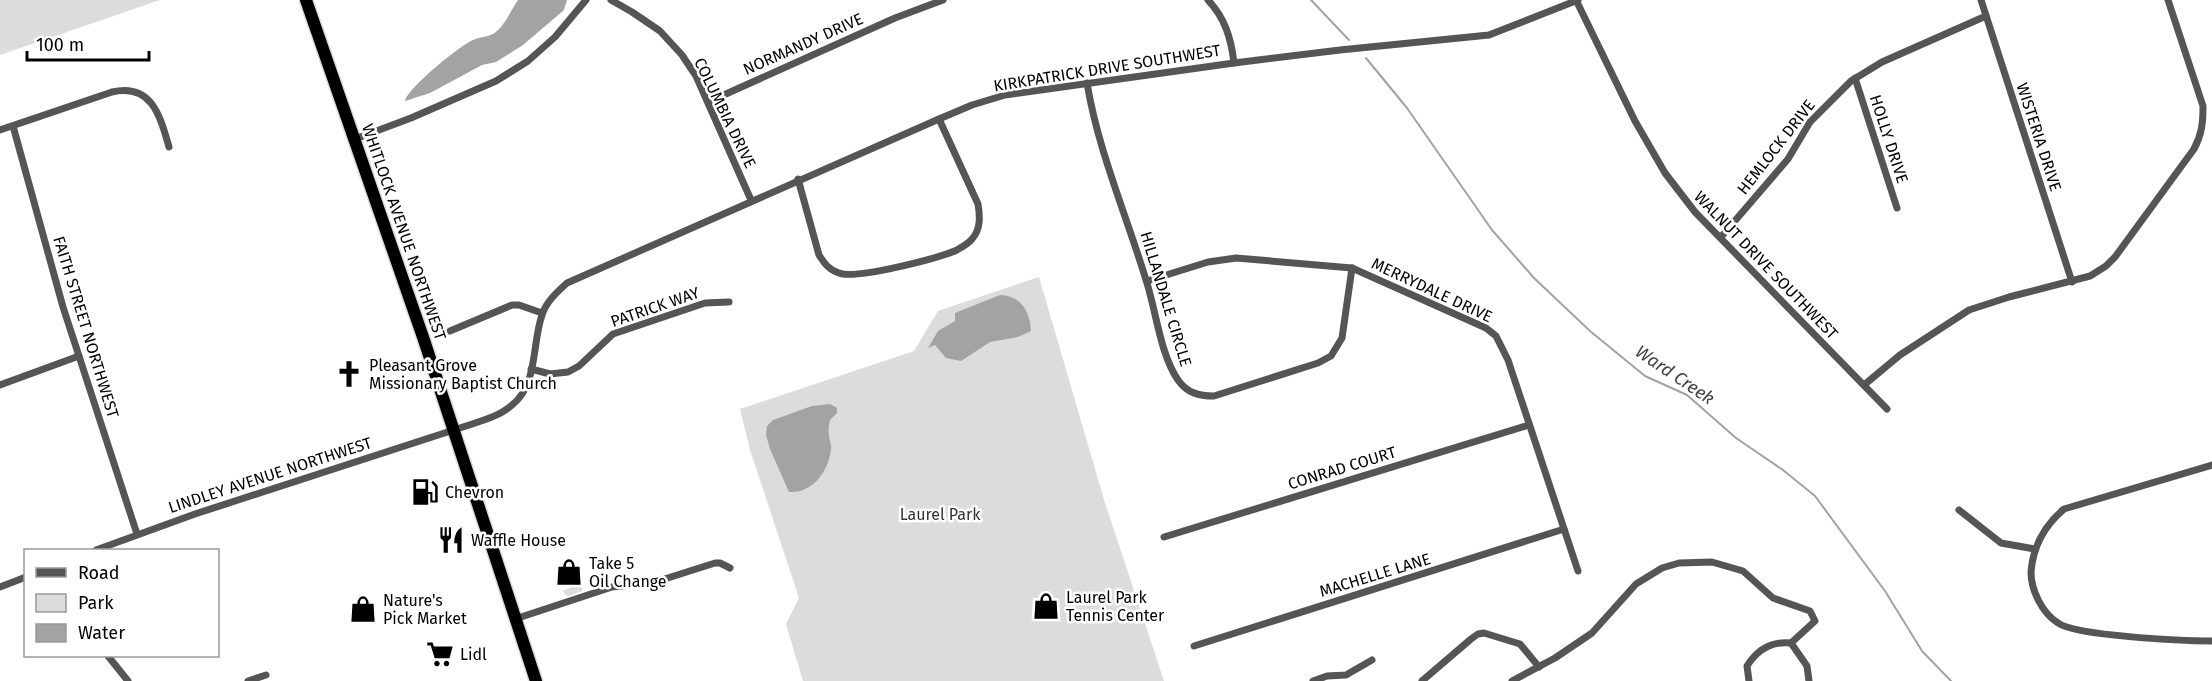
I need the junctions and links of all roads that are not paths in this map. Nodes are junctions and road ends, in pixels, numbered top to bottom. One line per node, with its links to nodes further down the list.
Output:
1 (306, 0): 17 (highway, WHITLOCK AVENUE NORTHWEST)
2 (586, 0): 17 (street)
3 (611, 0): 13 (street, COLUMBIA DRIVE)
4 (943, 0): 13 (street, NORMANDY DRIVE)
5 (1208, 0): 10 (street)
6 (1577, 0): 10 (street, KIRKPATRICK DRIVE SOUTHWEST); 22 (street, WALNUT DRIVE SOUTHWEST)
7 (1981, 0): 9 (street, WISTERIA DRIVE)
8 (2168, 0): 25 (street)
9 (1986, 16): 11 (street, HEMLOCK DRIVE); 25 (street, WISTERIA DRIVE)
10 (1234, 63): 12 (street, KIRKPATRICK DRIVE SOUTHWEST)
11 (1855, 78): 21 (street, HOLLY DRIVE); 22 (street, HEMLOCK DRIVE)
12 (1087, 83): 14 (street, KIRKPATRICK DRIVE SOUTHWEST); 24 (street, HILLANDALE CIRCLE)
13 (708, 102): 20 (street, COLUMBIA DRIVE)
14 (939, 119): 19 (street, KIRKPATRICK DRIVE SOUTHWEST); 19 (street)
15 (13, 126): 16 (street); 18 (street); 29 (street, FAITH STREET NORTHWEST)
16 (0, 130)
17 (355, 139): 35 (highway, WHITLOCK AVENUE NORTHWEST)
18 (169, 147)
19 (798, 180): 20 (street, KIRKPATRICK DRIVE SOUTHWEST)
20 (751, 200): 27 (street, KIRKPATRICK DRIVE SOUTHWEST)
21 (1897, 208)
22 (1721, 237): 31 (street, WALNUT DRIVE SOUTHWEST)
23 (1352, 268): 24 (street, MERRYDALE DRIVE); 24 (street, HILLANDALE CIRCLE); 34 (street, MERRYDALE DRIVE)
24 (1147, 281)
25 (2072, 282): 31 (street)
26 (729, 302): 30 (street, PATRICK WAY)
27 (542, 313): 28 (street); 30 (street, KIRKPATRICK DRIVE SOUTHWEST)
28 (450, 331)
29 (79, 356): 32 (street); 39 (street, FAITH STREET NORTHWEST)
30 (531, 369): 35 (street, KIRKPATRICK DRIVE SOUTHWEST)
31 (1864, 385): 33 (street, WALNUT DRIVE SOUTHWEST)
32 (0, 386)
33 (1887, 409)
34 (1529, 425): 38 (street, MERRYDALE DRIVE); 40 (street, CONRAD COURT)
35 (454, 430): 39 (street, LINDLEY AVENUE NORTHWEST); 47 (highway, WHITLOCK AVENUE NORTHWEST)
36 (2212, 465): 42 (street)
37 (1959, 510): 42 (street)
38 (1564, 529): 44 (street, MERRYDALE DRIVE); 50 (street, MACHELLE LANE)
39 (137, 534): 41 (street, LINDLEY AVENUE NORTHWEST)
40 (1164, 537)
41 (99, 549)
42 (2036, 549): 48 (street)
43 (730, 568): 47 (street)
44 (1578, 572)
45 (24, 578): 46 (street)
46 (0, 586)
47 (515, 619): 57 (highway, WHITLOCK AVENUE NORTHWEST)
48 (2212, 641)
49 (1791, 643): 53 (street); 61 (street); 62 (street)
50 (1194, 646)
51 (109, 657): 55 (street)
52 (1372, 660): 58 (street)
53 (1539, 667): 59 (street); 60 (street)
54 (266, 675): 56 (street)
55 (128, 681)
56 (248, 681)
57 (536, 681)
58 (1313, 681)
59 (1422, 681)
60 (1512, 681)
61 (1749, 681)
62 (1809, 681)

